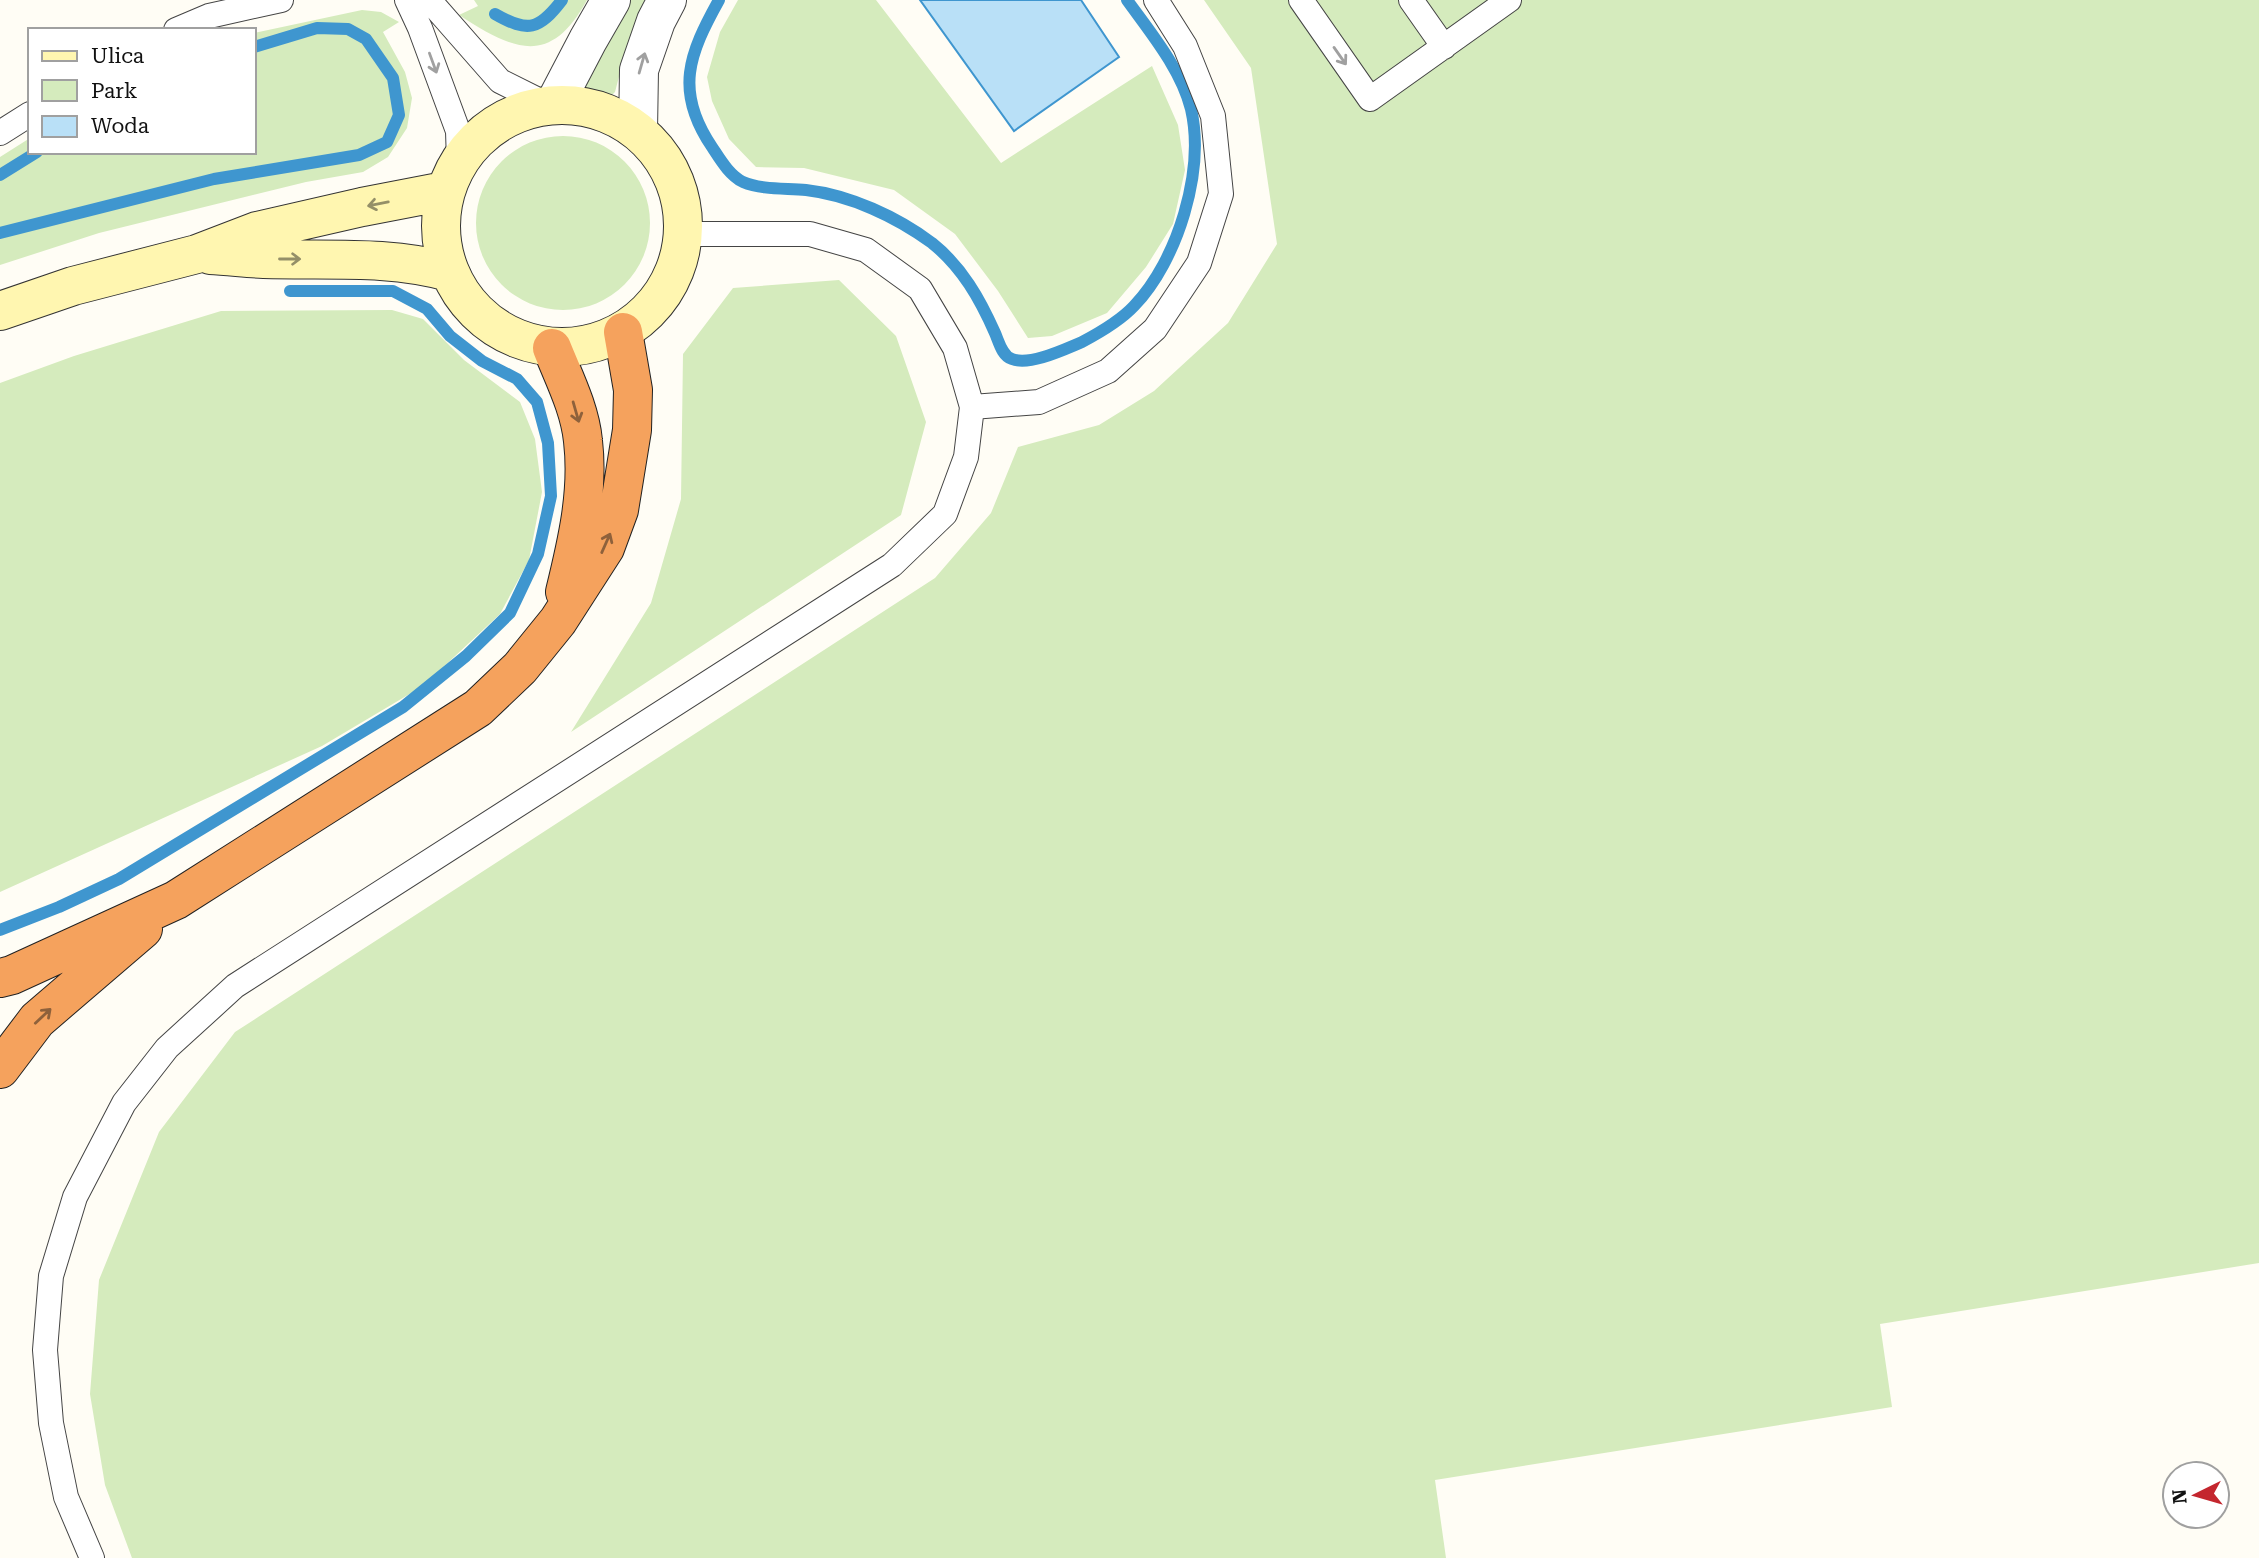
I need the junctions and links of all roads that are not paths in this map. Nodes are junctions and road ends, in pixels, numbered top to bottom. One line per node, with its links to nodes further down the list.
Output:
1 (281, 0): 10 (lane)
2 (407, 0): 16 (lane, one-way to 16)
3 (429, 0): 12 (lane)
4 (611, 0): 12 (street)
5 (667, 0): 14 (street, one-way to 5)
6 (1156, 0): 23 (lane)
7 (1301, 0): 11 (lane, one-way to 11)
8 (1410, 0): 11 (lane)
9 (1509, 0): 11 (lane)
10 (181, 28)
11 (1444, 47)
12 (552, 105): 14 (main road); 16 (main road)
13 (28, 115): 15 (lane)
14 (638, 131): 17 (main road)
15 (0, 133)
16 (452, 176): 18 (main road, one-way to 18); 19 (main road)
17 (683, 234): 21 (main road); 23 (lane)
18 (197, 254): 19 (main road, one-way to 19); 20 (main road)
19 (449, 272): 22 (main road)
20 (0, 311)
21 (624, 332): 22 (main road); 24 (highway, one-way to 21)
22 (552, 348): 24 (highway, one-way to 24)
23 (972, 407): 28 (lane)
24 (558, 621): 25 (highway)
25 (176, 900): 26 (highway); 27 (highway, one-way to 25)
26 (0, 978)
27 (0, 1069)
28 (92, 1558)

